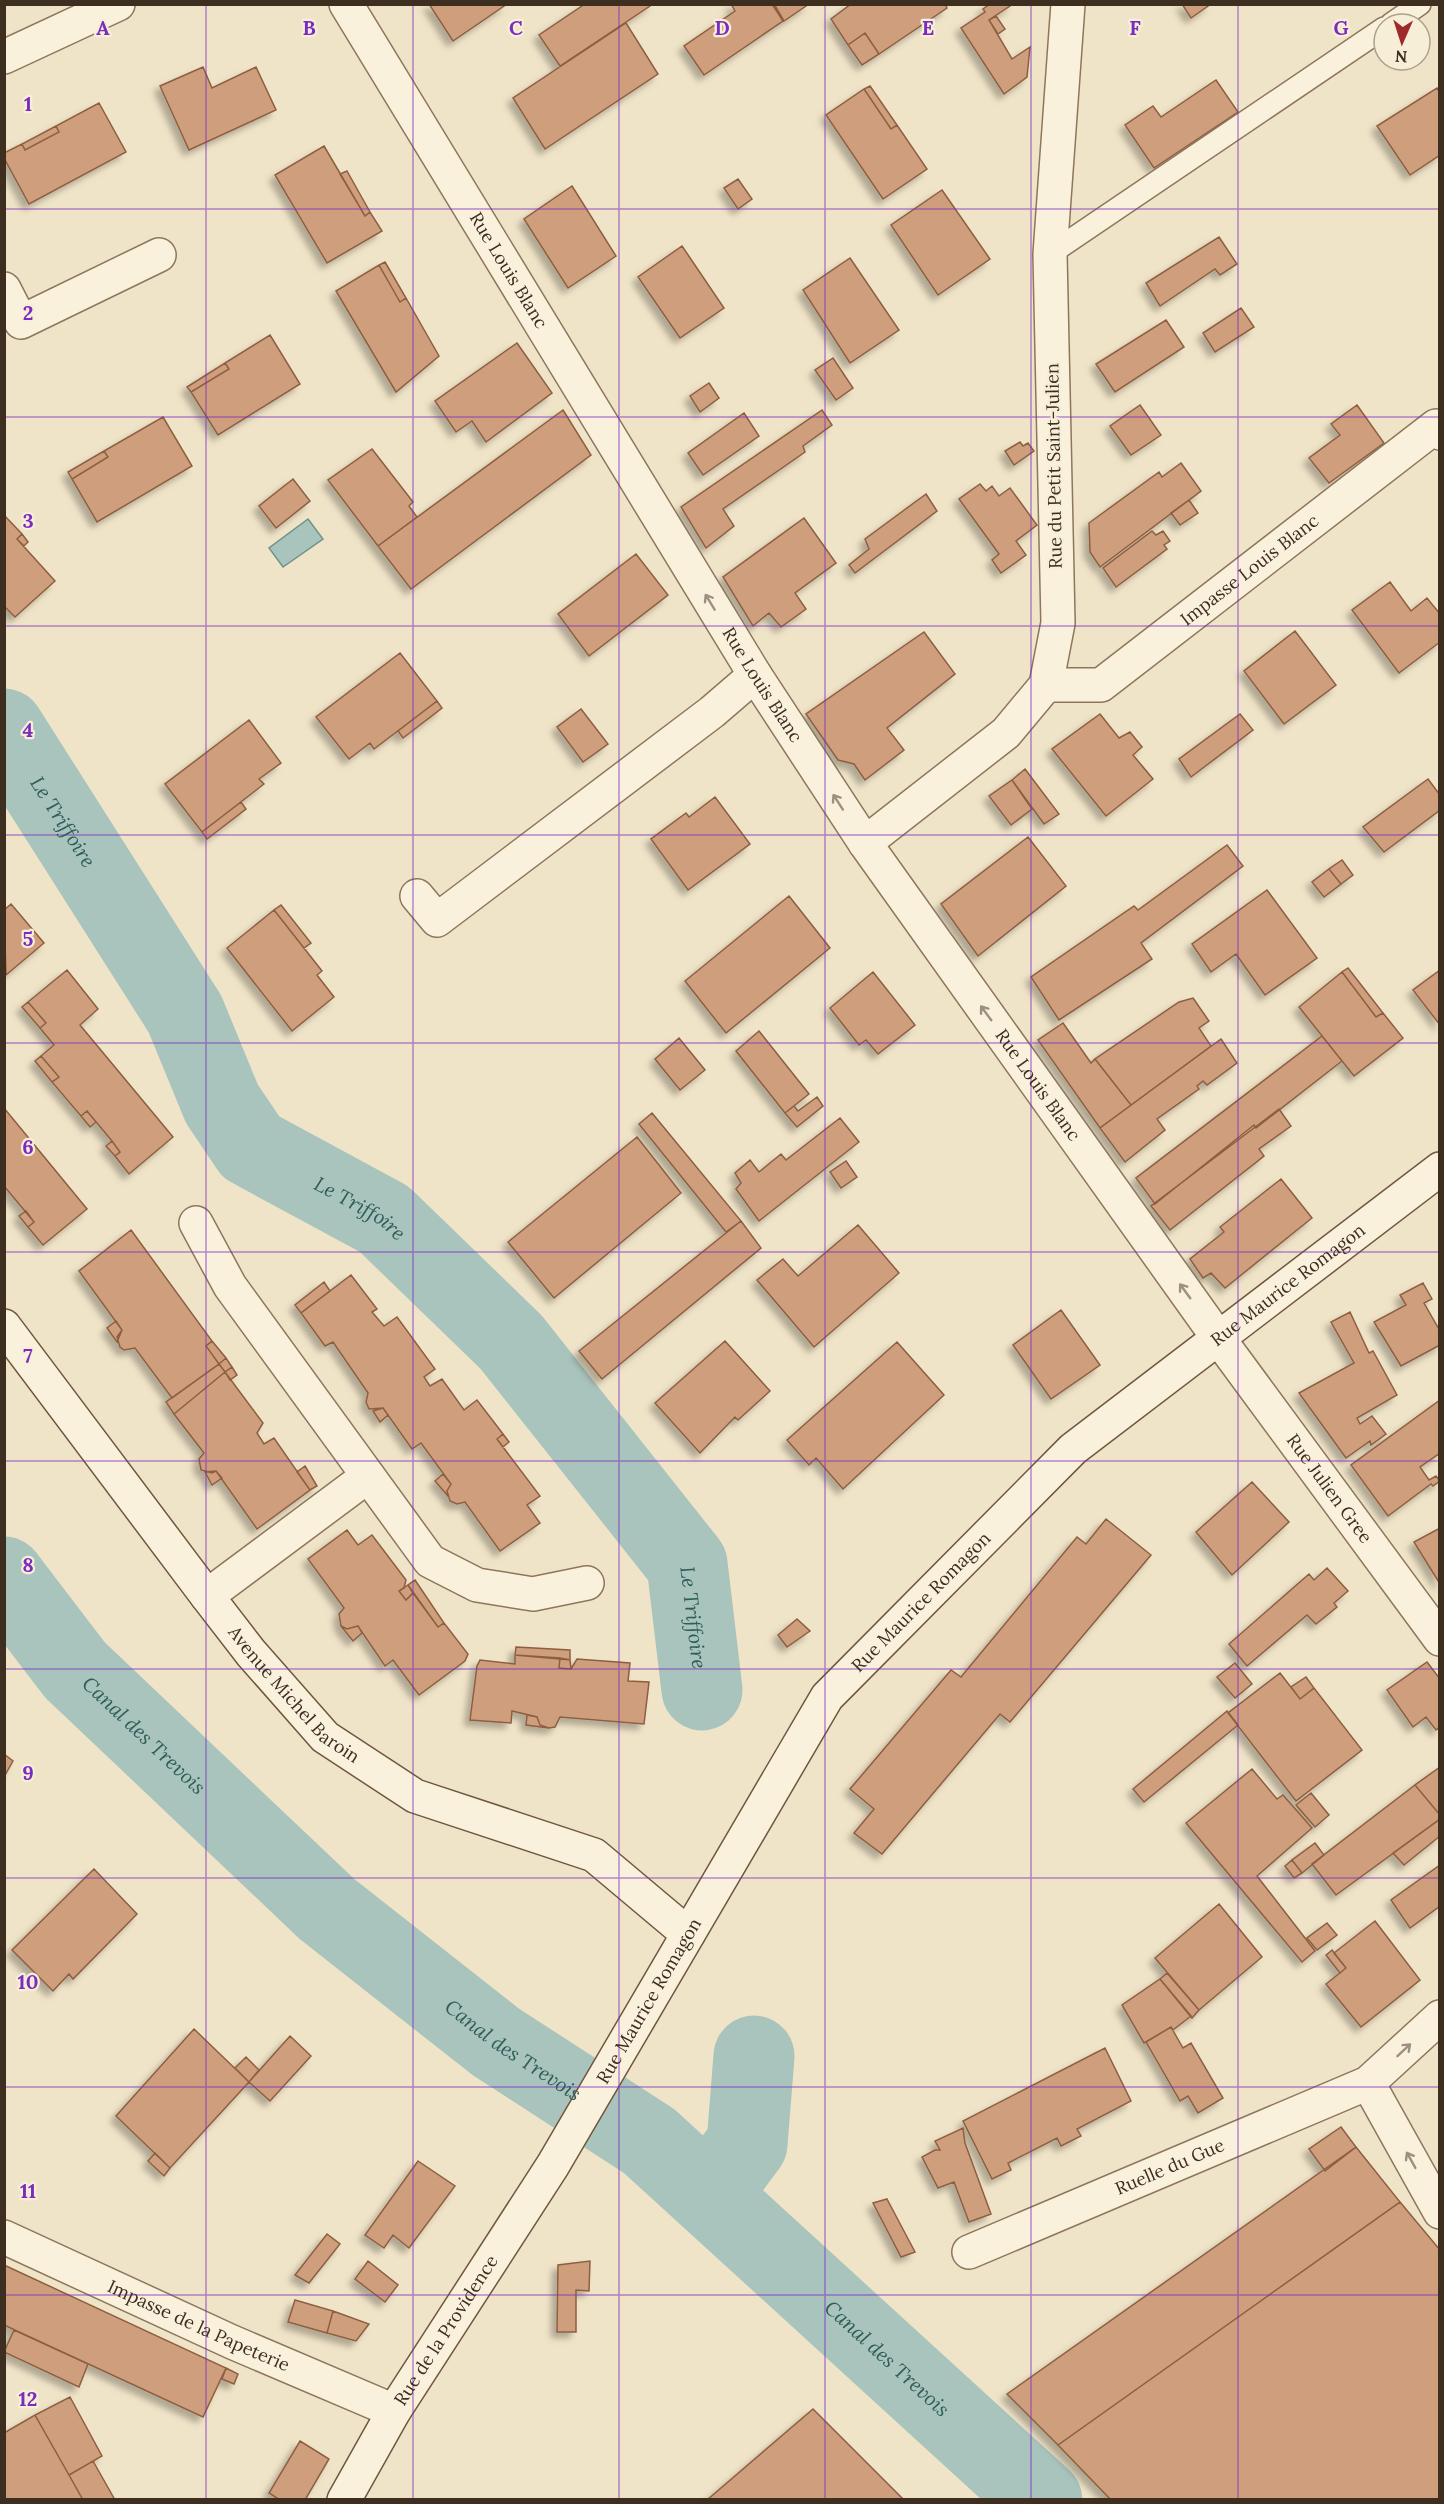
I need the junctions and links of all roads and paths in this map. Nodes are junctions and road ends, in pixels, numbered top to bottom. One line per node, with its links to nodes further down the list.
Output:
1 (118, 4): 5 (street)
2 (346, 4): 10 (street, Rue Louis Blanc, one-way to 2)
3 (1068, 4): 6 (street, Rue du Petit Saint-Julien)
4 (1372, 36): 6 (lane)
5 (4, 57)
6 (1050, 254): 11 (street, Rue du Petit Saint-Julien)
7 (159, 255): 8 (street)
8 (4, 289)
9 (1440, 433): 11 (street, Impasse Louis Blanc)
10 (755, 675): 12 (street, Rue Louis Blanc, one-way to 10); 13 (street)
11 (1046, 685): 12 (street, Rue du Petit Saint-Julien)
12 (865, 843): 17 (street, Rue Louis Blanc, one-way to 12)
13 (417, 896)
14 (1440, 1169): 17 (street, Rue Maurice Romagon)
15 (196, 1223): 18 (street)
16 (4, 1326): 20 (street, Avenue Michel Baroin)
17 (1219, 1339): 21 (street, Rue Julien Gree); 22 (street, Rue Maurice Romagon)
18 (368, 1476): 19 (street); 20 (street)
19 (587, 1583)
20 (207, 1596): 22 (street, Avenue Michel Baroin)
21 (1440, 1639)
22 (688, 1934): 25 (street, Rue Maurice Romagon)
23 (1440, 2017): 24 (street, Ruelle du Gue, one-way to 23)
24 (1368, 2083): 26 (street, one-way to 24); 28 (street, Ruelle du Gue)
25 (553, 2165): 29 (street, Rue de la Providence)
26 (1440, 2212)
27 (4, 2237): 29 (street, Impasse de la Papeterie)
28 (969, 2252)
29 (394, 2411): 30 (street, Rue de la Providence)
30 (344, 2499)

